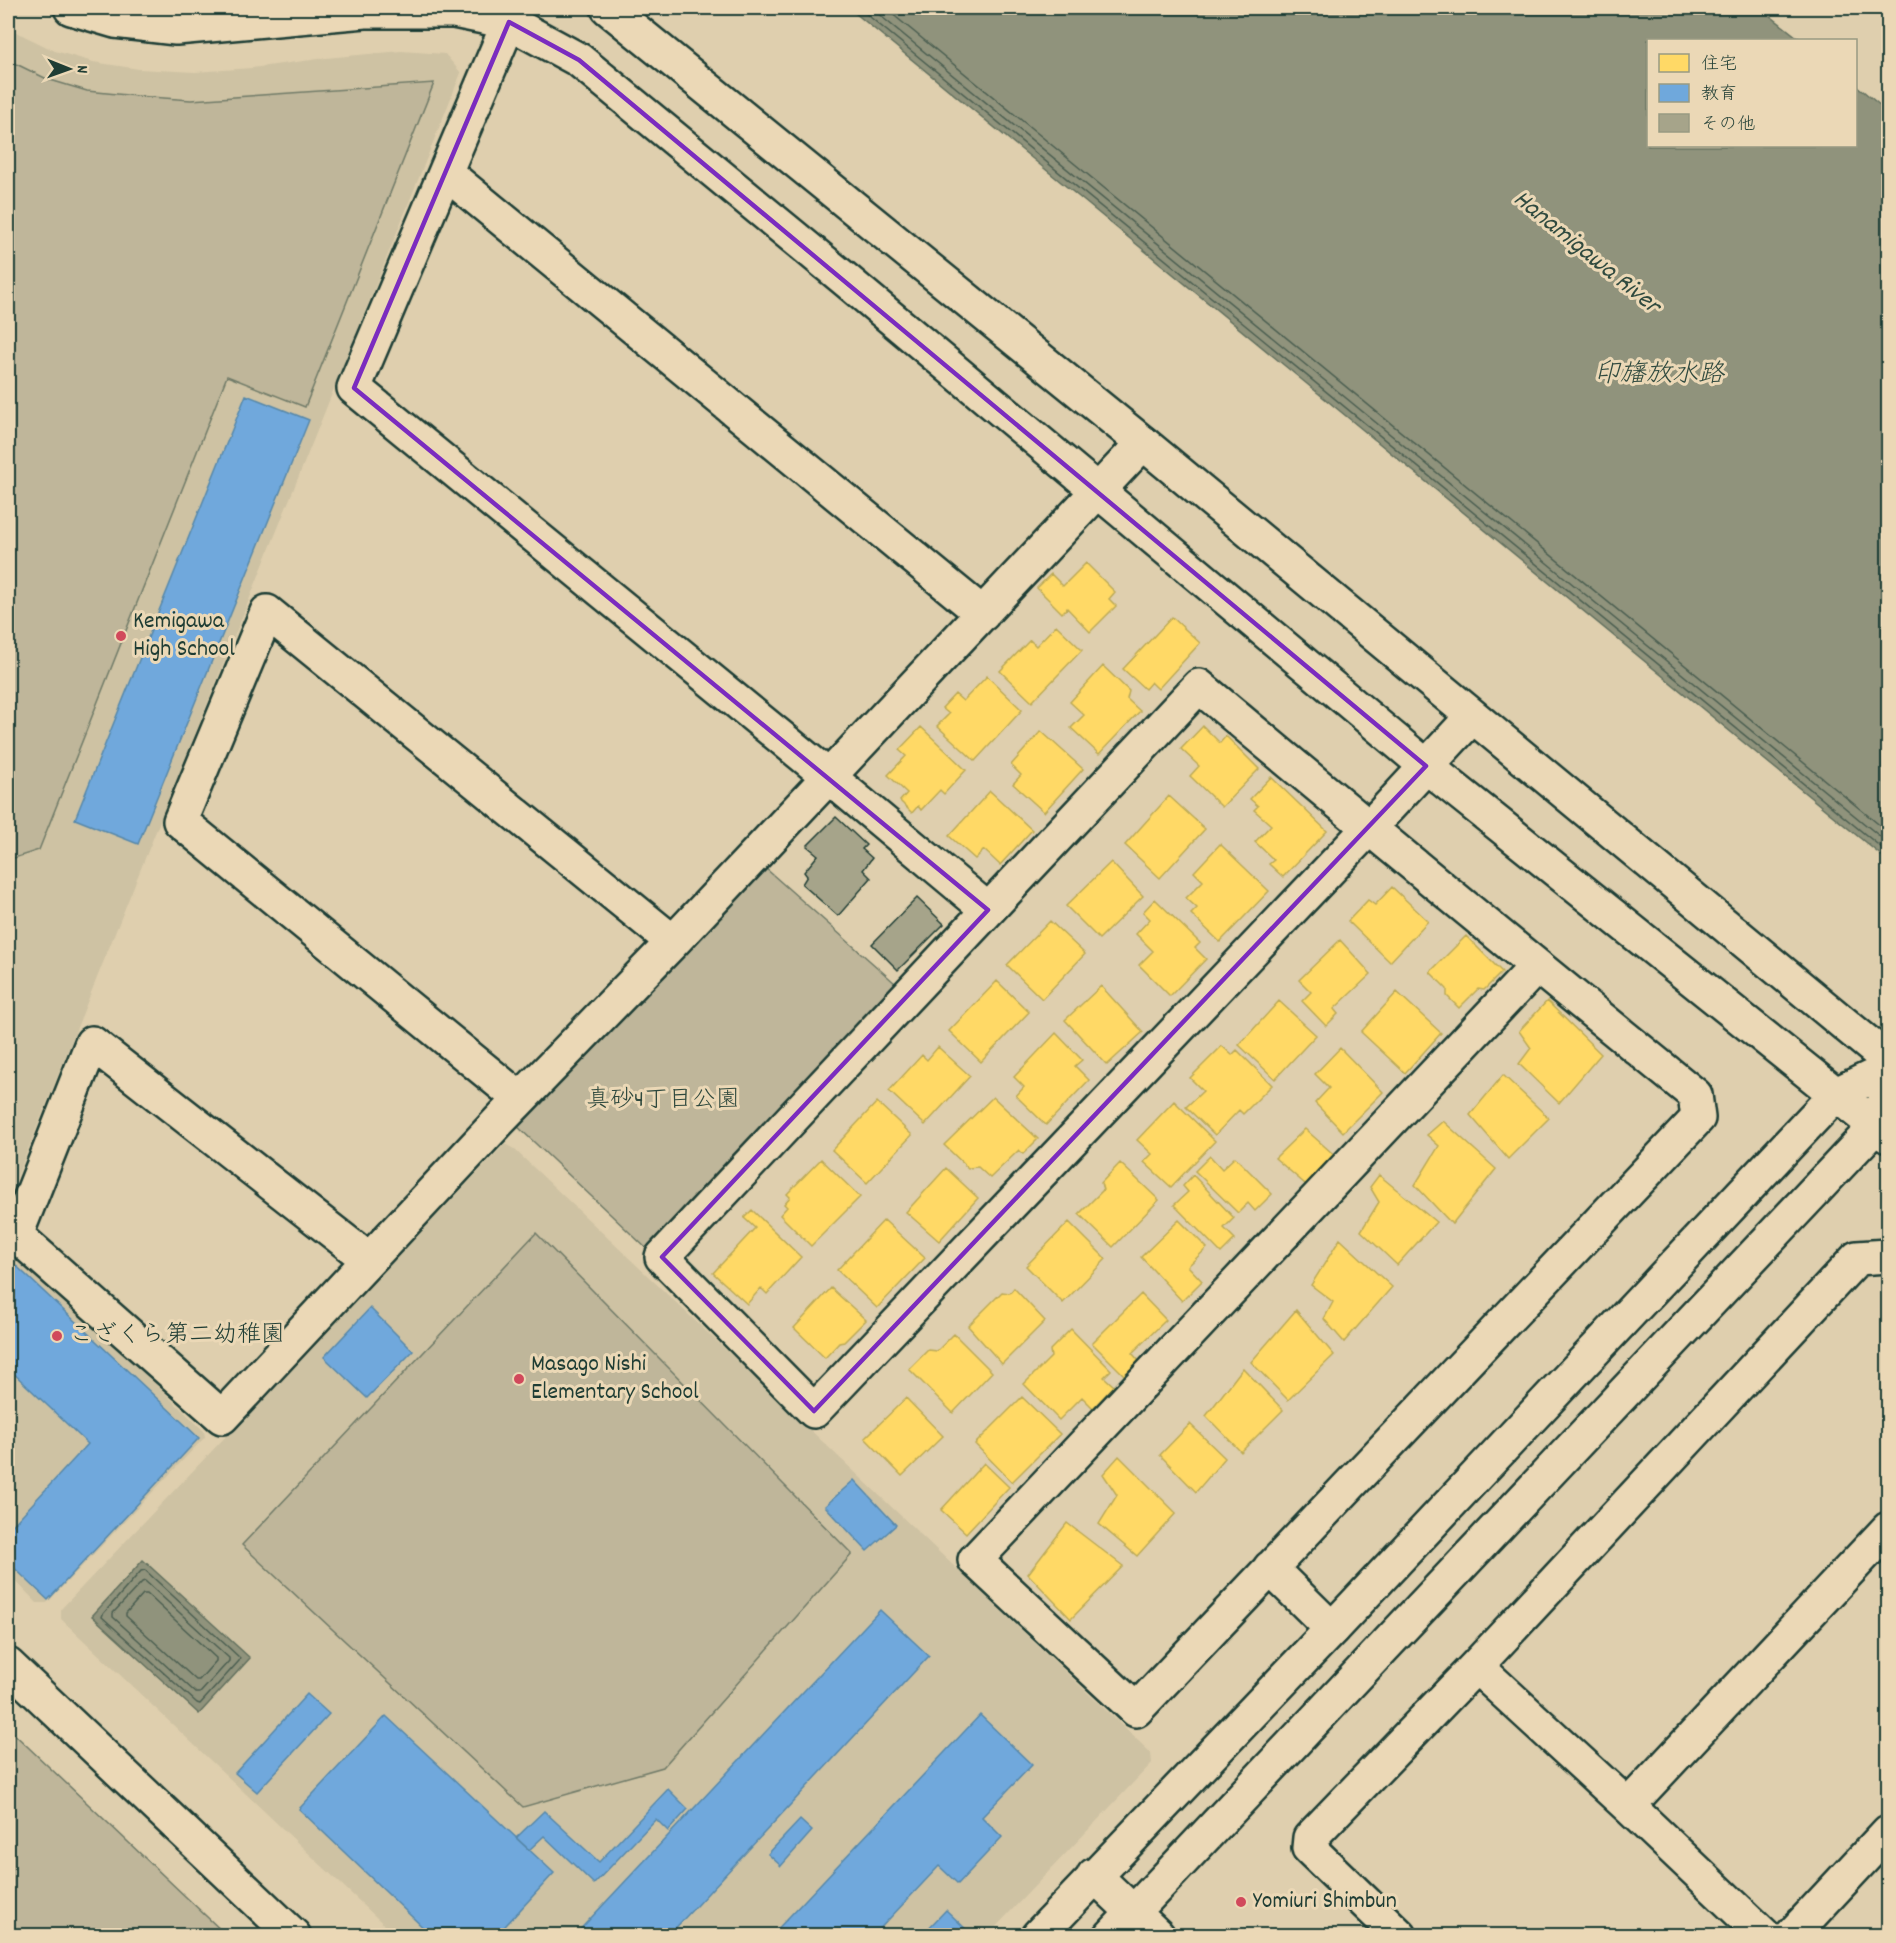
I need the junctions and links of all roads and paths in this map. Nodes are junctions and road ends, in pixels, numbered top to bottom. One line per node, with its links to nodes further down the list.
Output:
1 (71, 8): 3 (street)
2 (608, 8): 5 (street)
3 (511, 15): 4 (street); 6 (street)
4 (446, 173): 7 (street); 10 (street)
5 (1143, 443): 6 (street); 8 (street)
6 (1098, 490): 7 (street); 9 (street)
7 (982, 614): 10 (street)
8 (1472, 717): 9 (street); 15 (street)
9 (1426, 766): 11 (street); 18 (street)
10 (828, 776): 12 (street); 13 (street)
11 (1369, 828): 12 (street); 12 (street); 14 (street)
12 (988, 910)
13 (673, 942): 19 (street); 19 (street)
14 (1537, 966): 24 (street); 24 (street)
15 (1888, 1060)
16 (1888, 1069): 18 (street)
17 (1888, 1088): 20 (street)
18 (1836, 1094): 20 (street); 25 (street)
19 (520, 1099): 22 (street)
20 (1882, 1131): 31 (street)
21 (1888, 1256): 27 (street)
22 (369, 1260): 22 (street)
23 (1888, 1528): 28 (street)
24 (1270, 1568): 25 (street)
25 (1332, 1629): 30 (street)
26 (8, 1665): 32 (street)
27 (1476, 1666): 28 (street); 36 (street)
28 (1628, 1806): 37 (street)
29 (1888, 1832): 38 (street)
30 (1094, 1875): 31 (street); 33 (street)
31 (1134, 1912): 34 (street); 35 (street)
32 (294, 1935)
33 (1038, 1935)
34 (1111, 1935)
35 (1158, 1935)
36 (1400, 1935)
37 (1765, 1935)
38 (1791, 1935)

